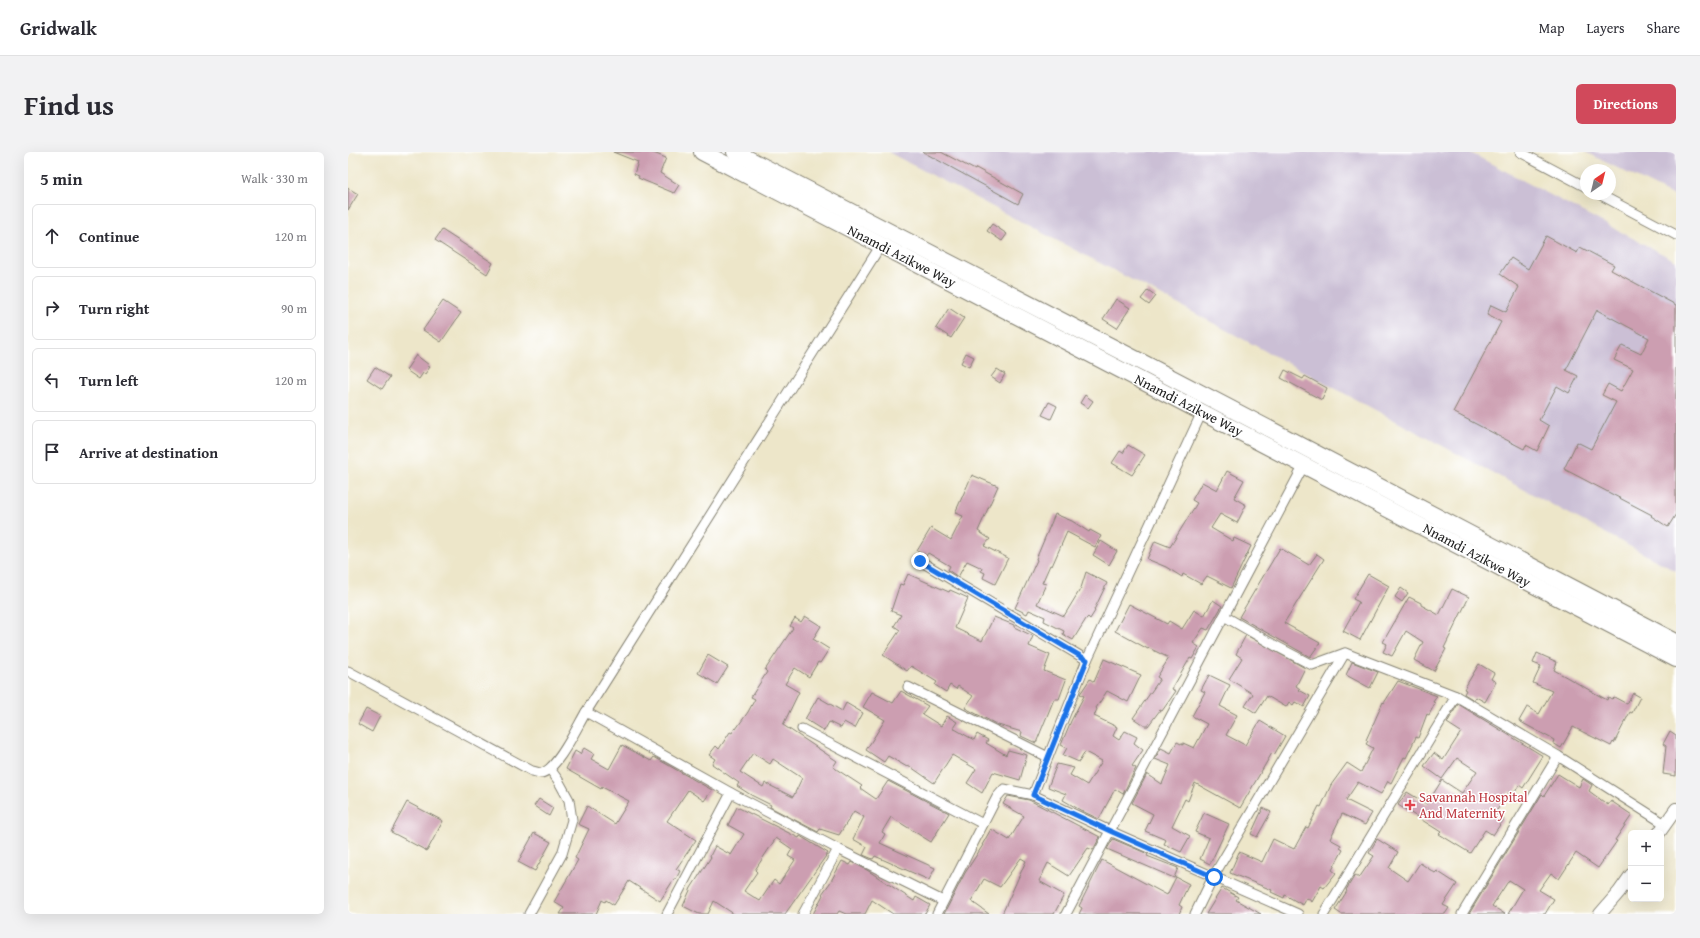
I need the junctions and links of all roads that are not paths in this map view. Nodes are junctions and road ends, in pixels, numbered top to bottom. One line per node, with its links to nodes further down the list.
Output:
1 (702, 152): 7 (highway, Nnamdi Azikwe Way)
2 (735, 152): 12 (highway, Nnamdi Azikwe Way)
3 (1520, 152): 4 (street)
4 (1580, 184)
5 (1610, 200): 6 (street)
6 (1676, 235)
7 (881, 245): 8 (highway, Nnamdi Azikwe Way); 19 (street)
8 (1202, 412): 9 (highway, Nnamdi Azikwe Way); 15 (street)
9 (1304, 465): 11 (street); 14 (highway, Nnamdi Azikwe Way)
10 (920, 561): 15 (street)
11 (1224, 616): 13 (street); 29 (street)
12 (1676, 642)
13 (1345, 653): 18 (street); 31 (street)
14 (1676, 659)
15 (1087, 660): 22 (street)
16 (348, 670): 23 (street)
17 (908, 687): 22 (street)
18 (1456, 696): 21 (street); 41 (street)
19 (586, 712): 23 (street); 24 (street)
20 (802, 729): 27 (street)
21 (1558, 756): 28 (street); 42 (street)
22 (1048, 757): 25 (street)
23 (550, 768): 34 (street)
24 (731, 793): 30 (street); 35 (street)
25 (1033, 795): 27 (street); 29 (street)
26 (1676, 809): 28 (street)
27 (983, 824): 33 (street)
28 (1662, 829)
29 (1110, 831): 31 (street); 38 (street)
30 (838, 849): 33 (street); 36 (street)
31 (1214, 877): 39 (street); 40 (street)
32 (1628, 879): 43 (street)
33 (944, 901): 37 (street)
34 (529, 914)
35 (667, 914)
36 (803, 914)
37 (937, 914)
38 (1066, 914)
39 (1196, 914)
40 (1298, 914)
41 (1324, 914)
42 (1462, 914)
43 (1600, 914)

